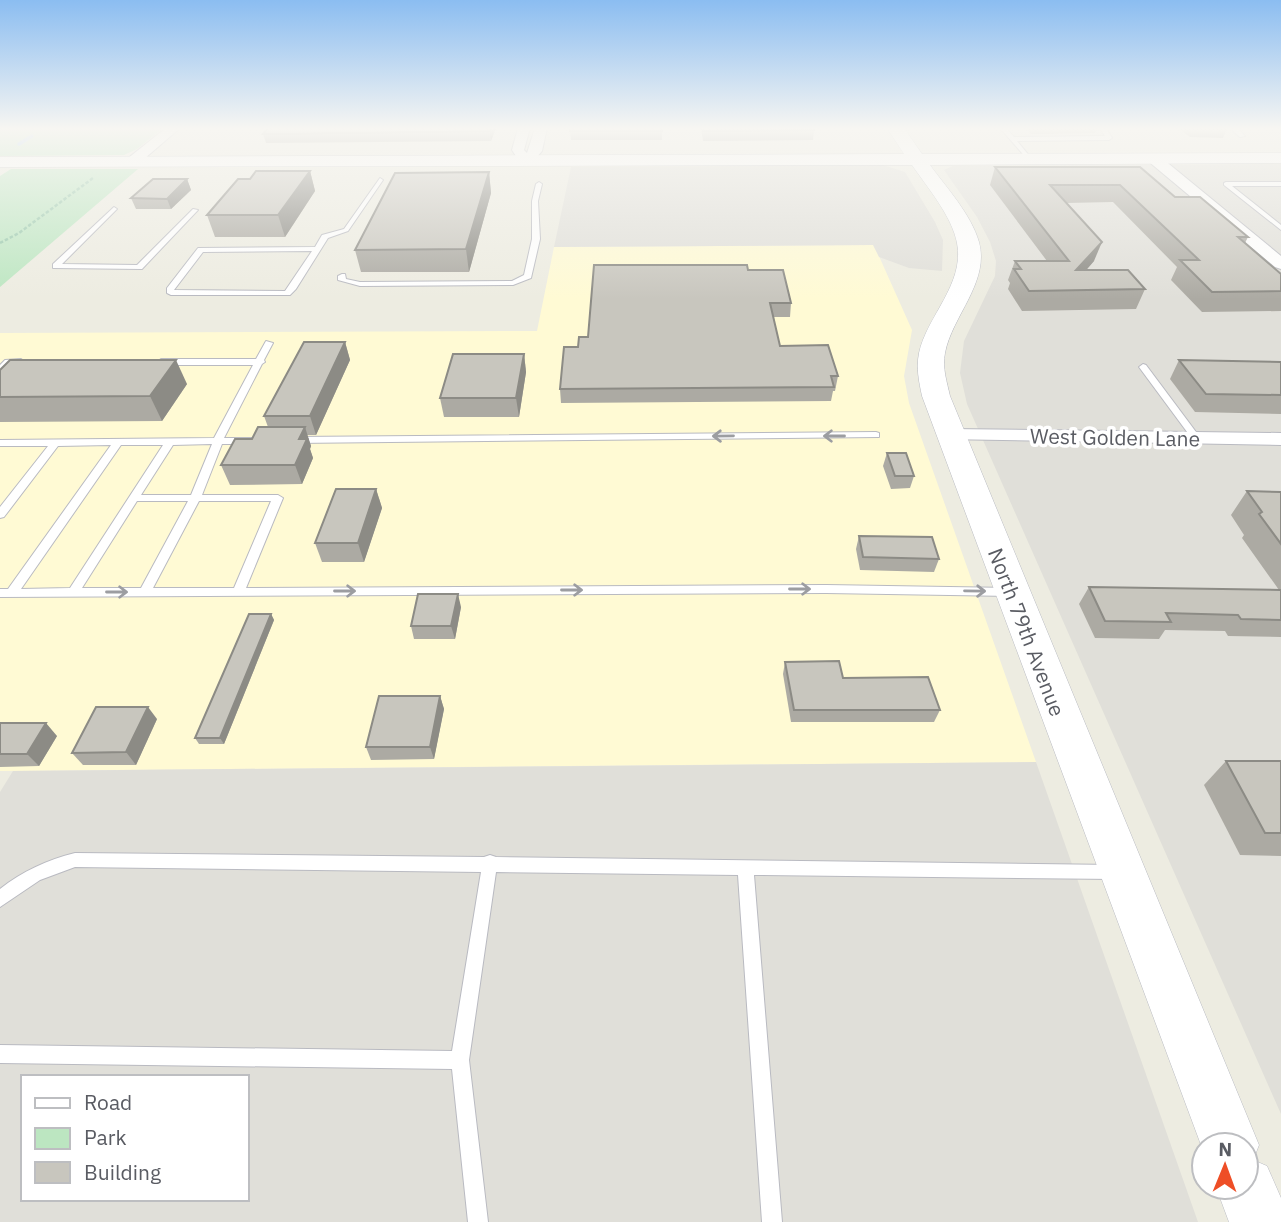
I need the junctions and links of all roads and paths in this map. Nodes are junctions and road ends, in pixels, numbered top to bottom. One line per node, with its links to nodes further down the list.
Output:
1 (85, 185): 10 (path)
2 (377, 185): 11 (lane)
3 (539, 185): 13 (lane)
4 (933, 185): 21 (main road, North 79th Avenue)
5 (1186, 185): 12 (street)
6 (1227, 185): 9 (lane)
7 (114, 209): 8 (lane)
8 (195, 210)
9 (1281, 228)
10 (0, 243)
11 (317, 249): 11 (lane)
12 (1281, 264)
13 (342, 276)
14 (270, 343): 18 (lane)
15 (4, 361): 16 (lane); 20 (lane)
16 (35, 362)
17 (154, 362): 18 (lane)
18 (261, 362): 28 (lane)
19 (1143, 367): 23 (lane)
20 (0, 370)
21 (949, 435): 23 (street, West Golden Lane); 39 (main road, North 79th Avenue)
22 (876, 436): 26 (lane, one-way to 26)
23 (1196, 438): 24 (street, West Golden Lane)
24 (1281, 439)
25 (270, 440): 28 (lane)
26 (283, 440)
27 (170, 441): 28 (lane); 30 (lane); 32 (lane)
28 (218, 441): 33 (lane)
29 (56, 442): 30 (lane); 31 (lane); 34 (lane)
30 (118, 442): 35 (lane)
31 (0, 443)
32 (134, 498): 33 (lane); 36 (lane)
33 (195, 498): 37 (lane); 38 (lane)
34 (0, 514)
35 (6, 592): 36 (lane)
36 (74, 592): 37 (lane, one-way to 37)
37 (145, 592): 38 (lane)
38 (238, 592): 39 (lane, one-way to 39)
39 (1012, 592): 42 (main road, North 79th Avenue)
40 (490, 862): 41 (lane); 43 (lane); 45 (lane)
41 (745, 867): 42 (lane); 49 (lane)
42 (1122, 872): 46 (main road, North 79th Avenue)
43 (0, 899)
44 (0, 1054): 45 (lane)
45 (460, 1060): 48 (lane)
46 (1224, 1131)
47 (1251, 1201): 50 (main road)
48 (478, 1222)
49 (772, 1222)
50 (1259, 1222)

